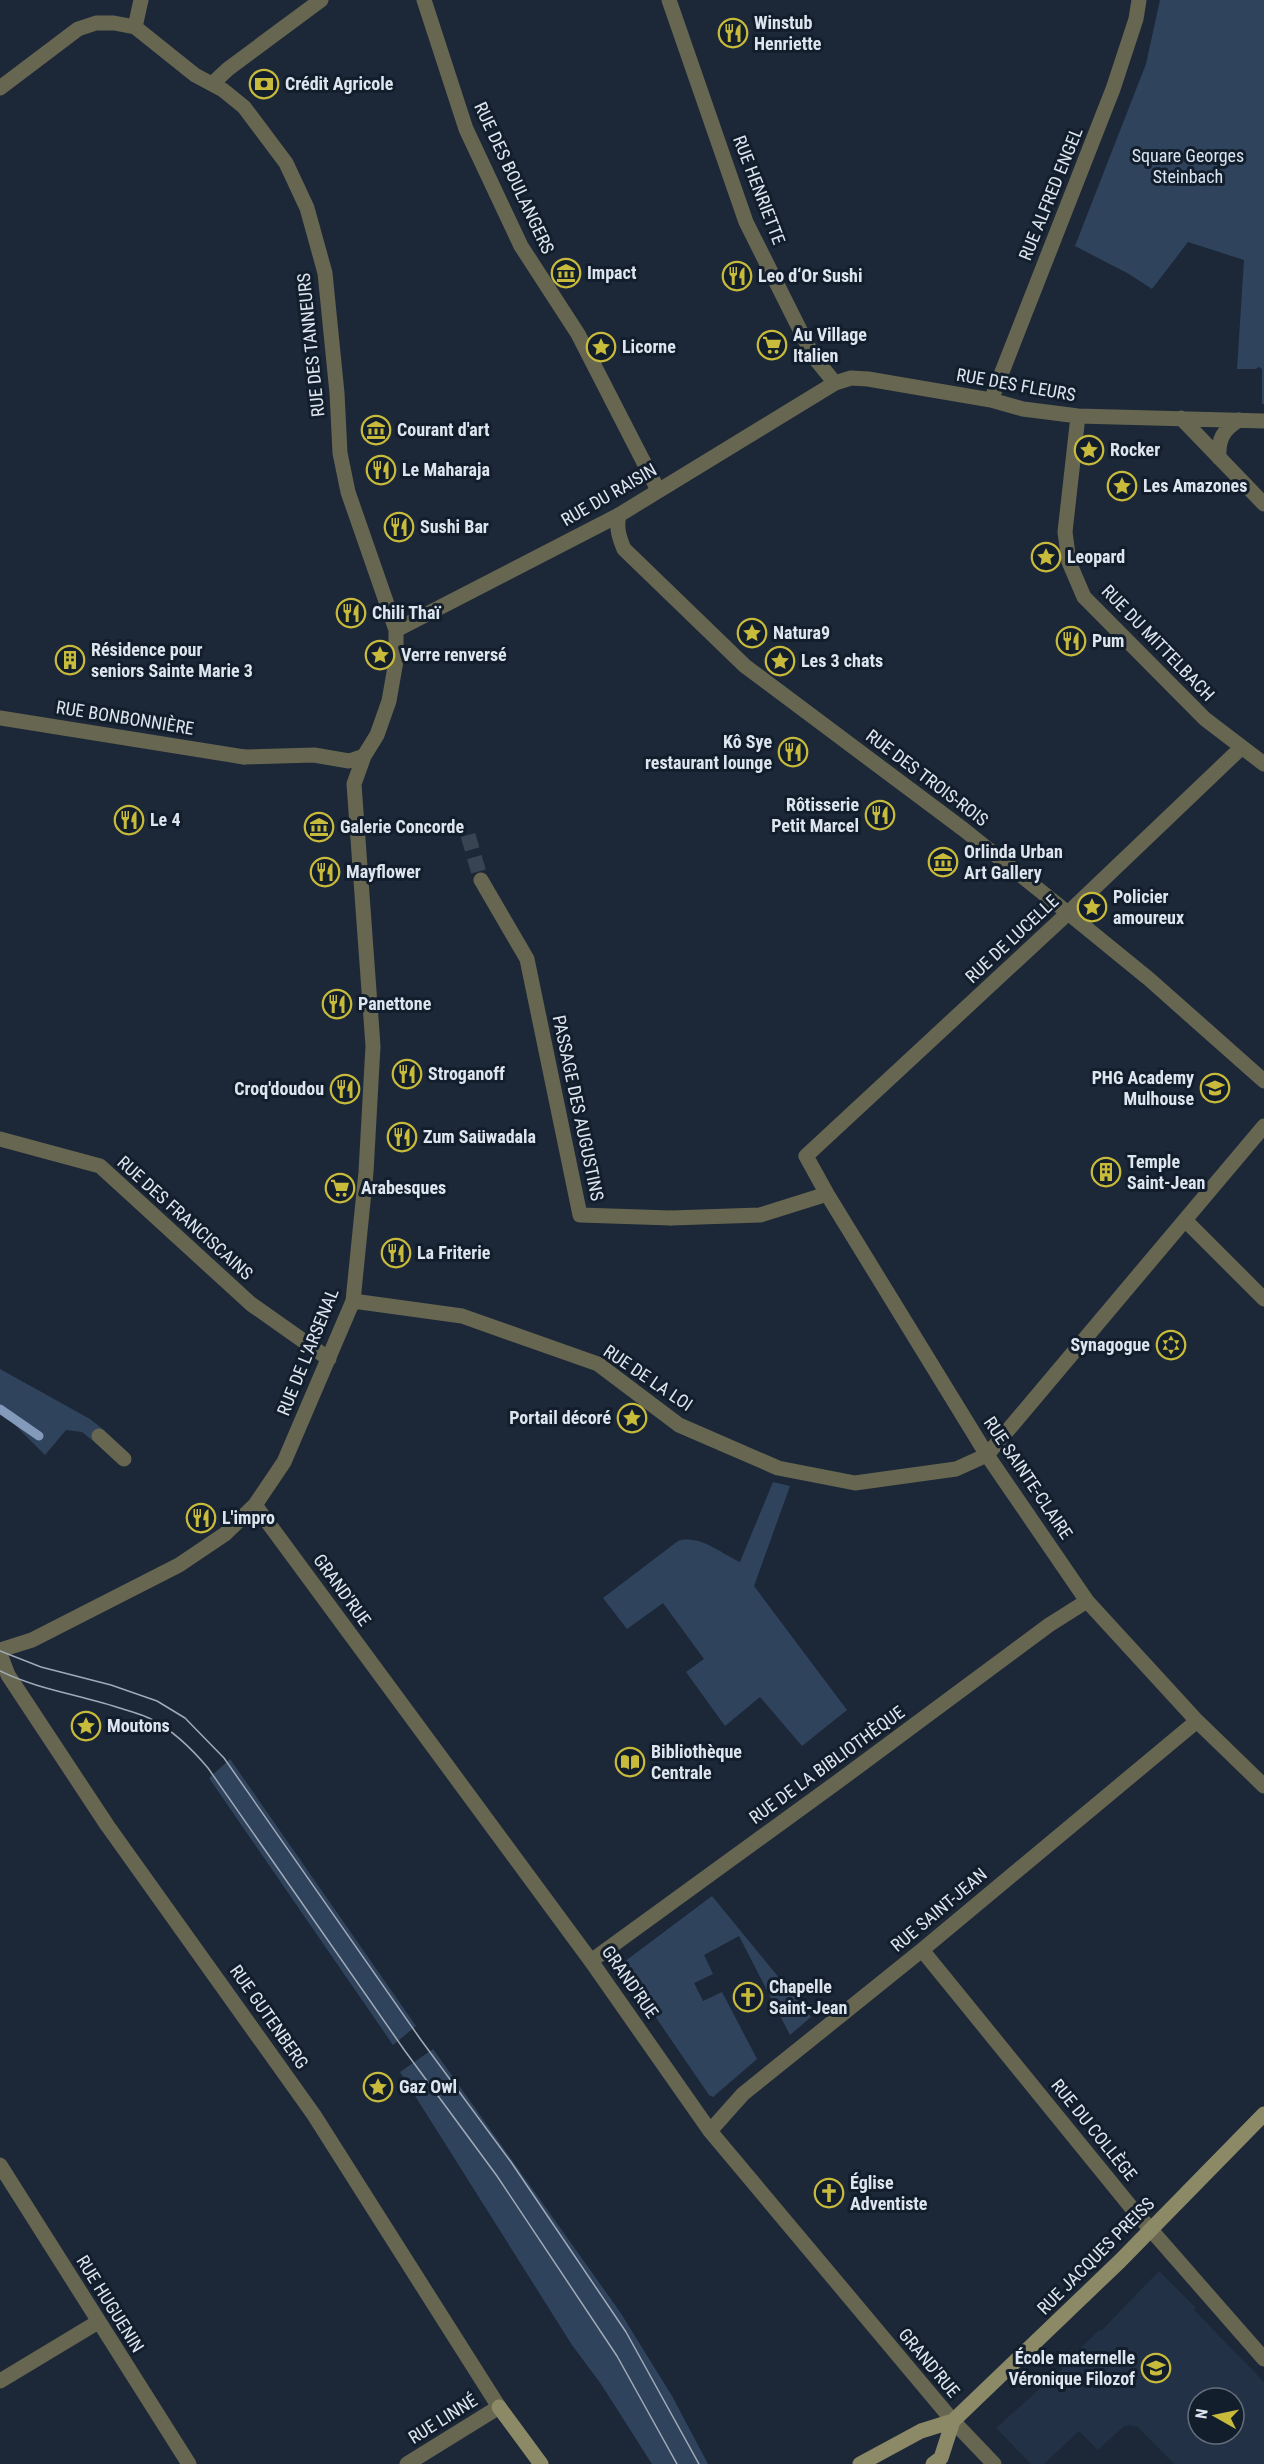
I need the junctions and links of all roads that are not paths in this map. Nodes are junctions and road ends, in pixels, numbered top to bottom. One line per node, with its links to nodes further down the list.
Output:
1 (141, 0): 6 (street)
2 (321, 0): 7 (street)
3 (424, 0): 16 (street, RUE DES BOULANGERS)
4 (669, 0): 9 (street, RUE HENRIETTE)
5 (1139, 0): 10 (street, RUE ALFRED ENGEL)
6 (135, 27): 7 (street, RUE DES TANNEURS); 8 (street)
7 (212, 84): 19 (street, RUE DES TANNEURS)
8 (0, 88)
9 (835, 383): 10 (street, RUE DES FLEURS); 16 (street, RUE DU RAISIN)
10 (991, 400): 11 (street, RUE DES FLEURS)
11 (1078, 416): 12 (street, RUE DES FLEURS); 21 (street, RUE DU MITTELBACH)
12 (1181, 418): 13 (street, RUE DES FLEURS); 15 (street)
13 (1239, 420): 14 (street, RUE DES FLEURS); 15 (street)
14 (1264, 421)
15 (1219, 458): 17 (street)
16 (658, 490): 18 (street, RUE DU RAISIN)
17 (1264, 504)
18 (619, 515): 19 (street, RUE DU RAISIN); 25 (street, RUE DES TROIS-ROIS)
19 (396, 630): 22 (street, RUE DES TANNEURS)
20 (0, 718): 22 (street, RUE BONBONNIÈRE)
21 (1241, 748): 23 (street, RUE DU MITTELBACH); 25 (street, RUE DE LUCELLE)
22 (364, 756): 33 (street, RUE DE L'ARSENAL)
23 (1264, 764)
24 (481, 880): 30 (street, PASSAGE DES AUGUSTINS)
25 (1068, 913): 26 (street, RUE DES TROIS-ROIS); 29 (street, RUE DE LUCELLE)
26 (1264, 1081)
27 (1264, 1126): 31 (street)
28 (0, 1139): 34 (street, RUE DES FRANCISCAINS)
29 (806, 1155): 30 (street, RUE SAINTE-CLAIRE)
30 (827, 1194): 36 (street, RUE SAINTE-CLAIRE)
31 (1185, 1220): 32 (street); 36 (street)
32 (1264, 1299)
33 (353, 1301): 34 (street, RUE DE L'ARSENAL); 36 (street, RUE DE LA LOI)
34 (329, 1359): 38 (street, RUE DE L'ARSENAL)
35 (99, 1436): 37 (street)
36 (987, 1455): 39 (street, RUE SAINTE-CLAIRE)
37 (124, 1459)
38 (255, 1505): 40 (street, RUE DE L'ARSENAL); 44 (street, GRAND'RUE)
39 (1087, 1601): 41 (street, RUE SAINTE-CLAIRE); 44 (street, RUE DE LA BIBLIOTHÈQUE)
40 (0, 1652): 52 (street, RUE GUTENBERG)
41 (1197, 1721): 42 (street, RUE SAINTE-CLAIRE); 43 (street, RUE SAINT-JEAN)
42 (1264, 1786)
43 (922, 1950): 46 (street, RUE SAINT-JEAN); 48 (street, RUE DU COLLÈGE)
44 (591, 1961): 46 (street, GRAND'RUE)
45 (1264, 2114): 48 (main road, RUE JACQUES PREISS)
46 (710, 2131): 53 (street, GRAND'RUE)
47 (0, 2164): 49 (street, RUE HUGUENIN)
48 (1150, 2229): 50 (street, RUE DU COLLÈGE); 53 (main road, RUE JACQUES PREISS)
49 (98, 2322): 51 (street); 54 (street, RUE HUGUENIN)
50 (1264, 2359)
51 (0, 2381)
52 (499, 2407): 55 (street, RUE LINNÉ); 56 (main road)
53 (953, 2421): 57 (main road, RUE JACQUES PREISS); 58 (main road, RUE JACQUES PREISS); 59 (street, GRAND'RUE)
54 (189, 2464)
55 (407, 2464)
56 (541, 2464)
57 (860, 2464)
58 (933, 2464)
59 (994, 2464)

